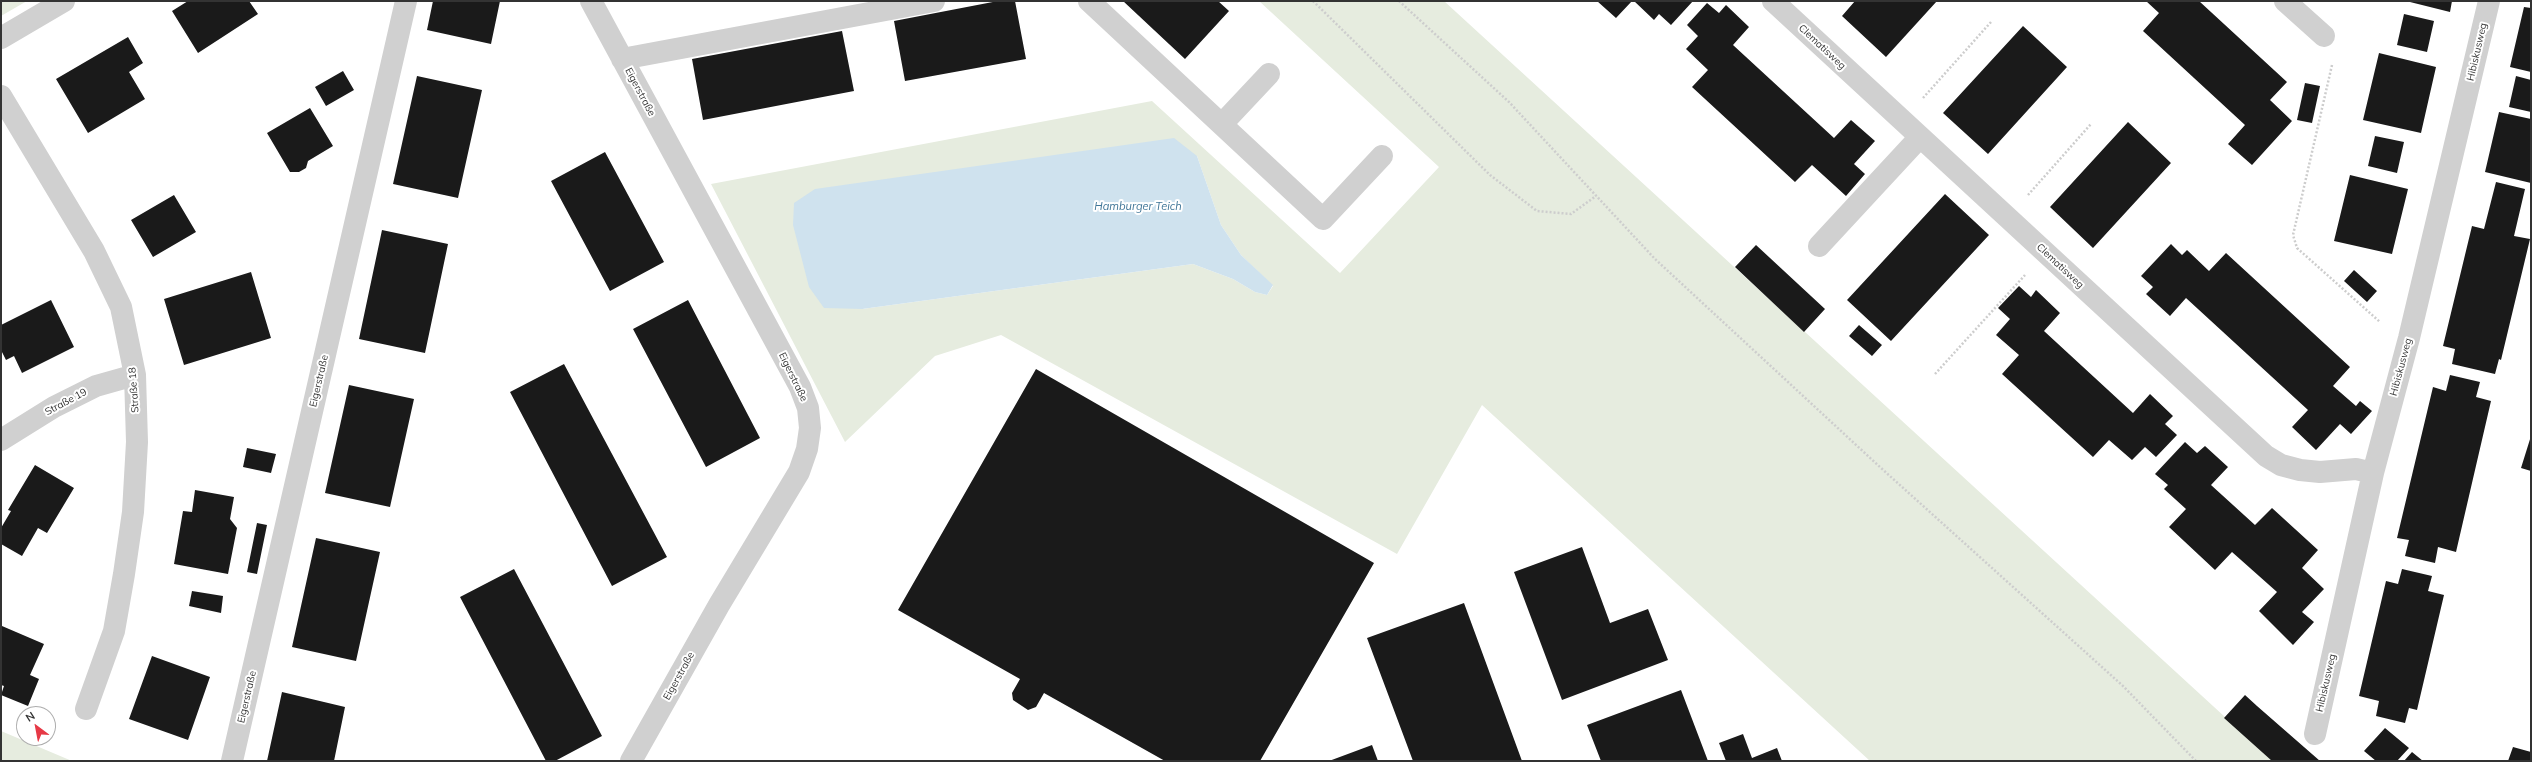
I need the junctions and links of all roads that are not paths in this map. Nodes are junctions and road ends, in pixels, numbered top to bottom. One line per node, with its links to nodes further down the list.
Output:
1 (64, 1): 10 (street)
2 (406, 1): 23 (street, Eigerstraße)
3 (591, 1): 11 (street, Eigerstraße)
4 (934, 1): 11 (street, Eigerstraße)
5 (1089, 1): 14 (street)
6 (1773, 1): 15 (street, Clematisweg)
7 (2285, 1): 9 (street)
8 (2489, 1): 20 (street, Hibiskusweg)
9 (2324, 36)
10 (1, 38)
11 (622, 59): 24 (street, Eigerstraße)
12 (1269, 74): 14 (street)
13 (1, 96): 18 (street, Straße 18)
14 (1222, 124): 16 (street)
15 (1920, 137): 17 (street); 20 (street, Clematisweg)
16 (1382, 156)
17 (1819, 246)
18 (135, 375): 19 (street, Straße 19); 21 (street, Straße 18)
19 (1, 440)
20 (2373, 473): 22 (street, Hibiskusweg)
21 (86, 709)
22 (2315, 734)
23 (232, 761)
24 (632, 761)

